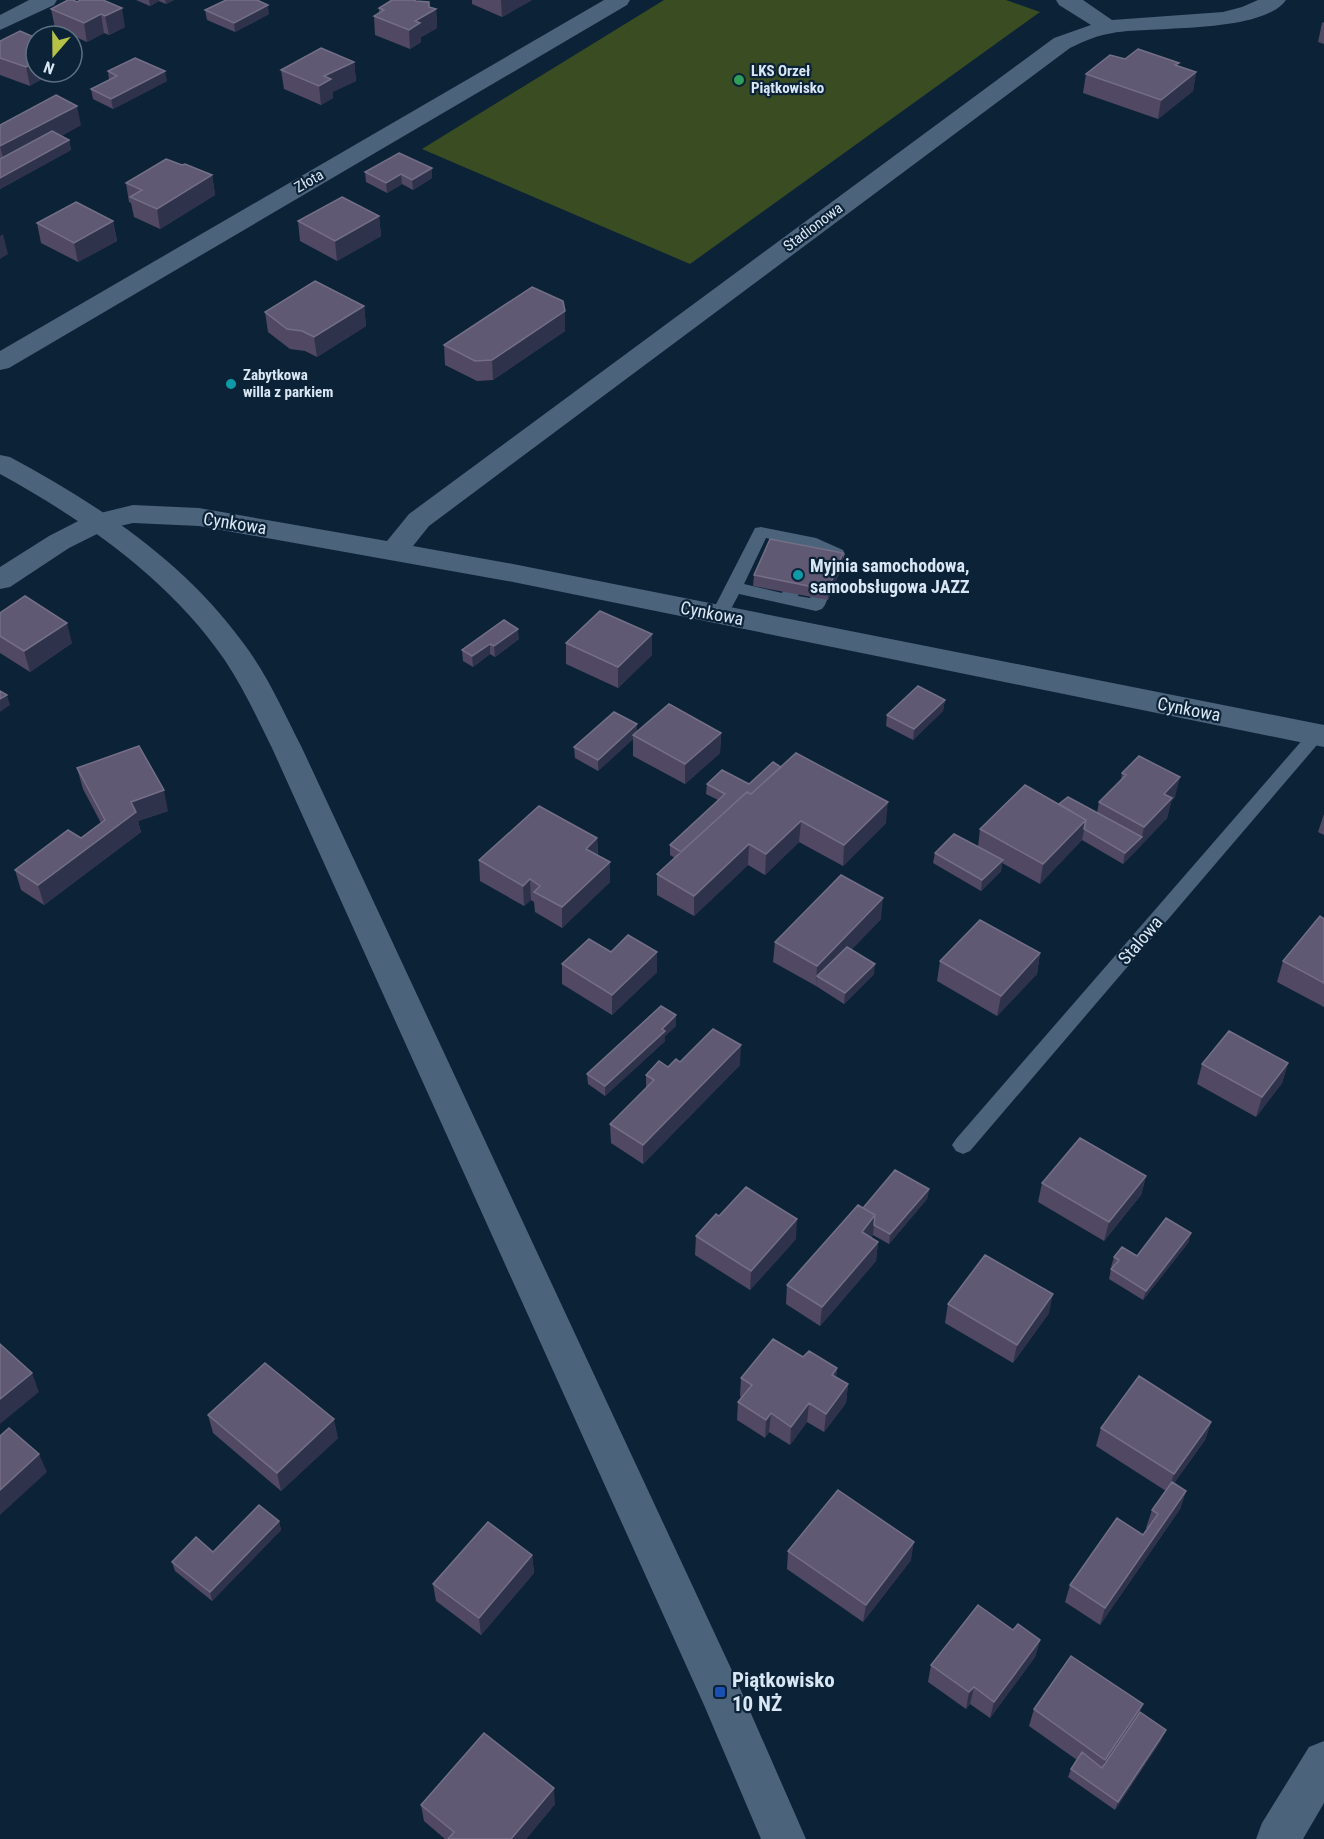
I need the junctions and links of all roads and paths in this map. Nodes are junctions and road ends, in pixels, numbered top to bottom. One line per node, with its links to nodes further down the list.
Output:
1 (46, 0): 5 (street)
2 (619, 0): 7 (street, Złota)
3 (1067, 0): 6 (street)
4 (1275, 0): 6 (street, Stadionowa)
5 (0, 23)
6 (1105, 25): 11 (street, Stadionowa)
7 (0, 362)
8 (0, 463): 9 (street)
9 (98, 522): 11 (street, Cynkowa); 12 (street, Cynkowa); 19 (street)
10 (810, 542): 13 (lane); 14 (lane); 14 (lane)
11 (395, 550): 15 (street, Cynkowa)
12 (0, 580)
13 (733, 586): 14 (lane); 15 (lane)
14 (788, 600)
15 (720, 614): 16 (street, Cynkowa)
16 (1321, 735): 17 (lane, Stalowa)
17 (963, 1145)
18 (1324, 1762): 20 (street)
19 (784, 1839)
20 (1278, 1839)

